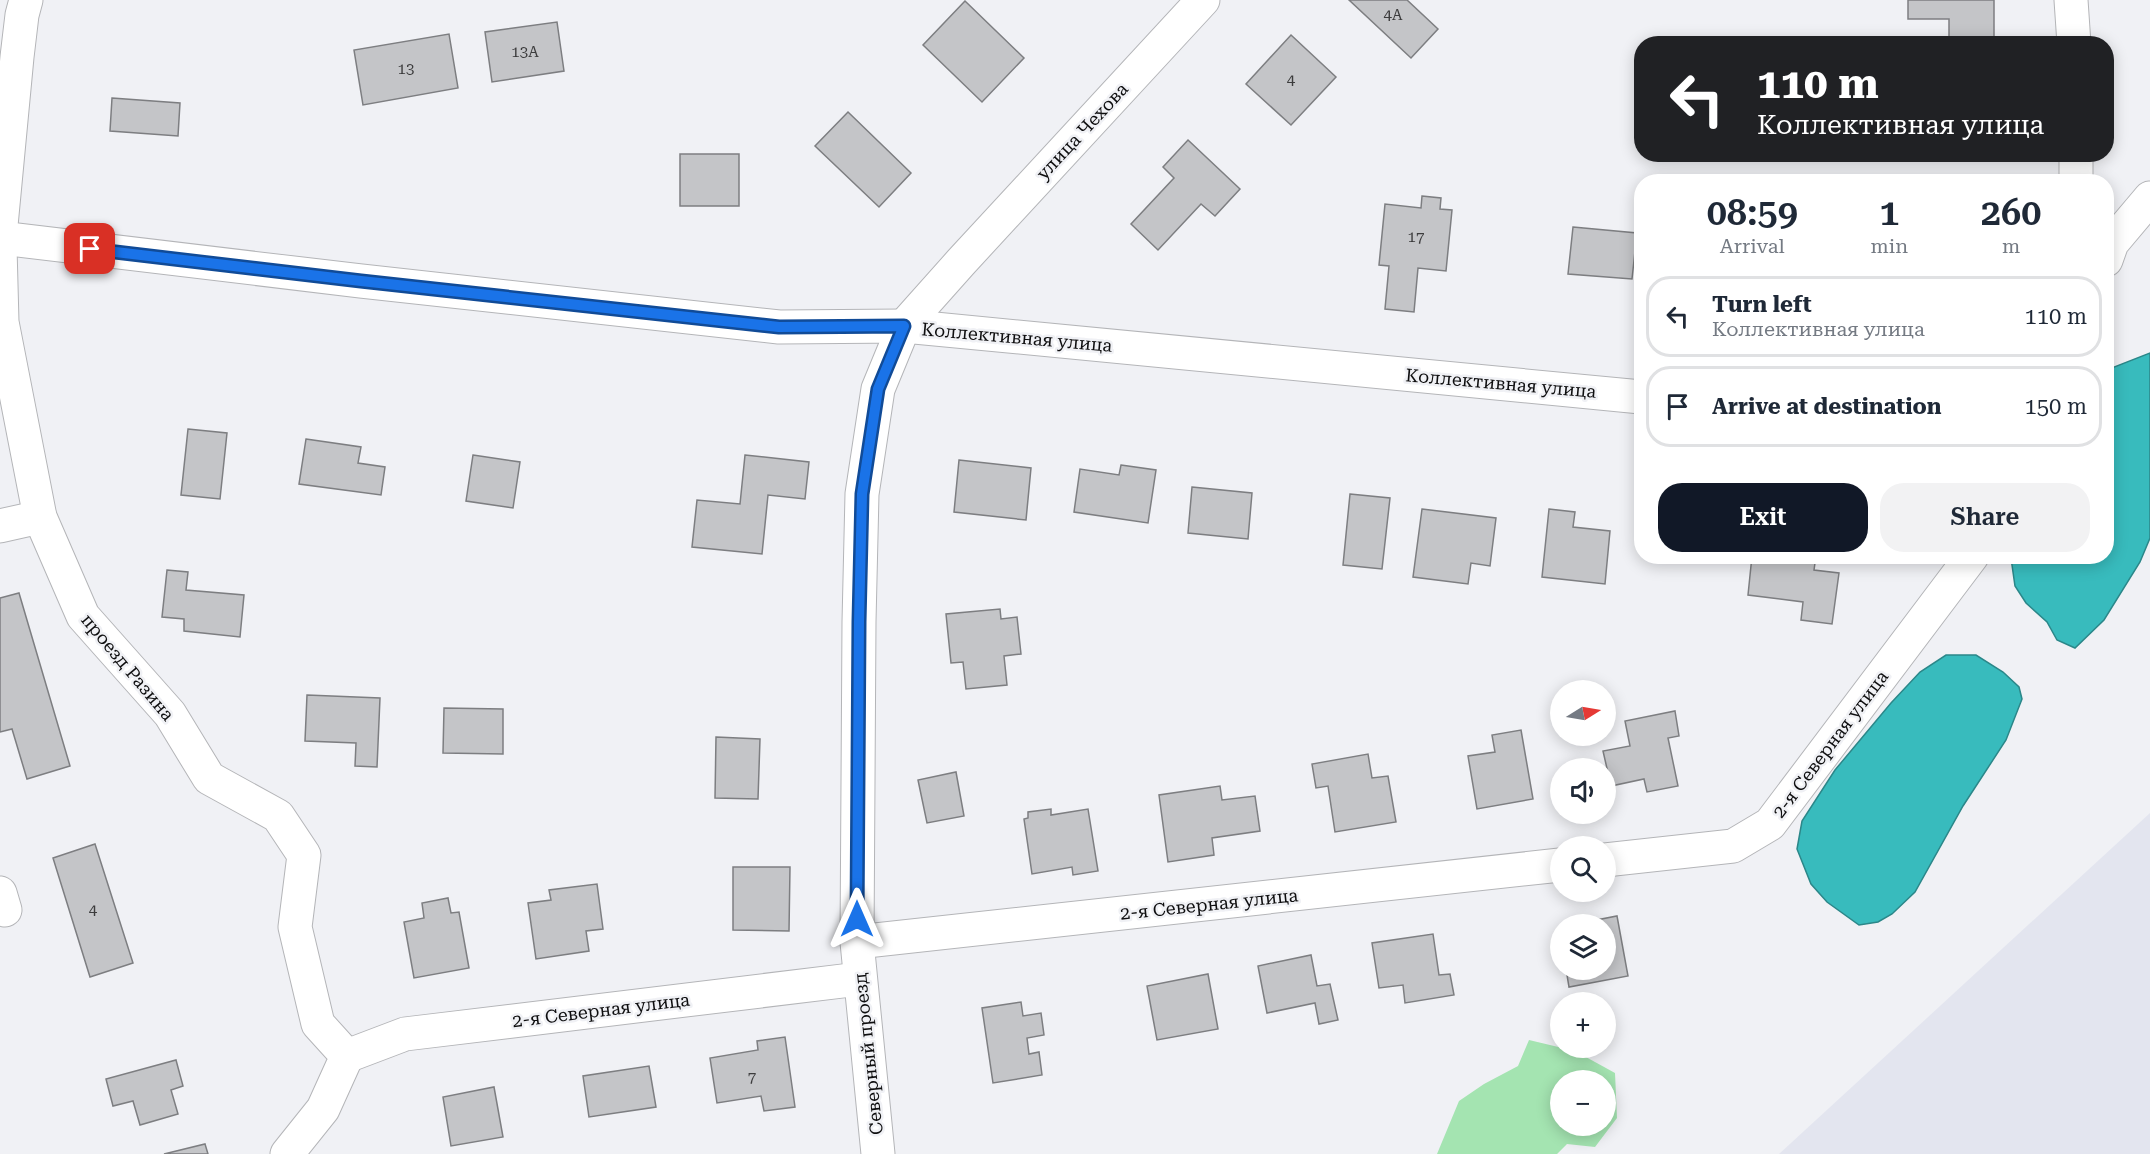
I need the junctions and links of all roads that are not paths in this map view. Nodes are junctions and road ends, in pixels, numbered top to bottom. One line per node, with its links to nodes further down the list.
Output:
1 (26, 0): 6 (street)
2 (1203, 0): 9 (street, улица Чехова)
3 (2071, 0): 4 (street)
4 (2073, 36)
5 (2150, 198): 7 (street)
6 (0, 237): 10 (street, Коллективная улица)
7 (2114, 241)
8 (0, 247): 12 (street, проезд Разина)
9 (961, 262): 10 (street, Северный проезд)
10 (904, 326): 11 (street, Коллективная улица); 17 (street, Северный проезд)
11 (1634, 396)
12 (40, 517): 13 (street); 19 (street, проезд Разина)
13 (0, 526)
14 (1966, 564): 15 (street, 2-я Северная улица)
15 (1616, 859)
16 (1550, 866): 17 (street, 2-я Северная улица)
17 (857, 942): 18 (street, Северный проезд)
18 (859, 979): 19 (street, 2-я Северная улица); 21 (street, Северный проезд)
19 (347, 1056): 20 (street)
20 (287, 1154)
21 (878, 1154)

